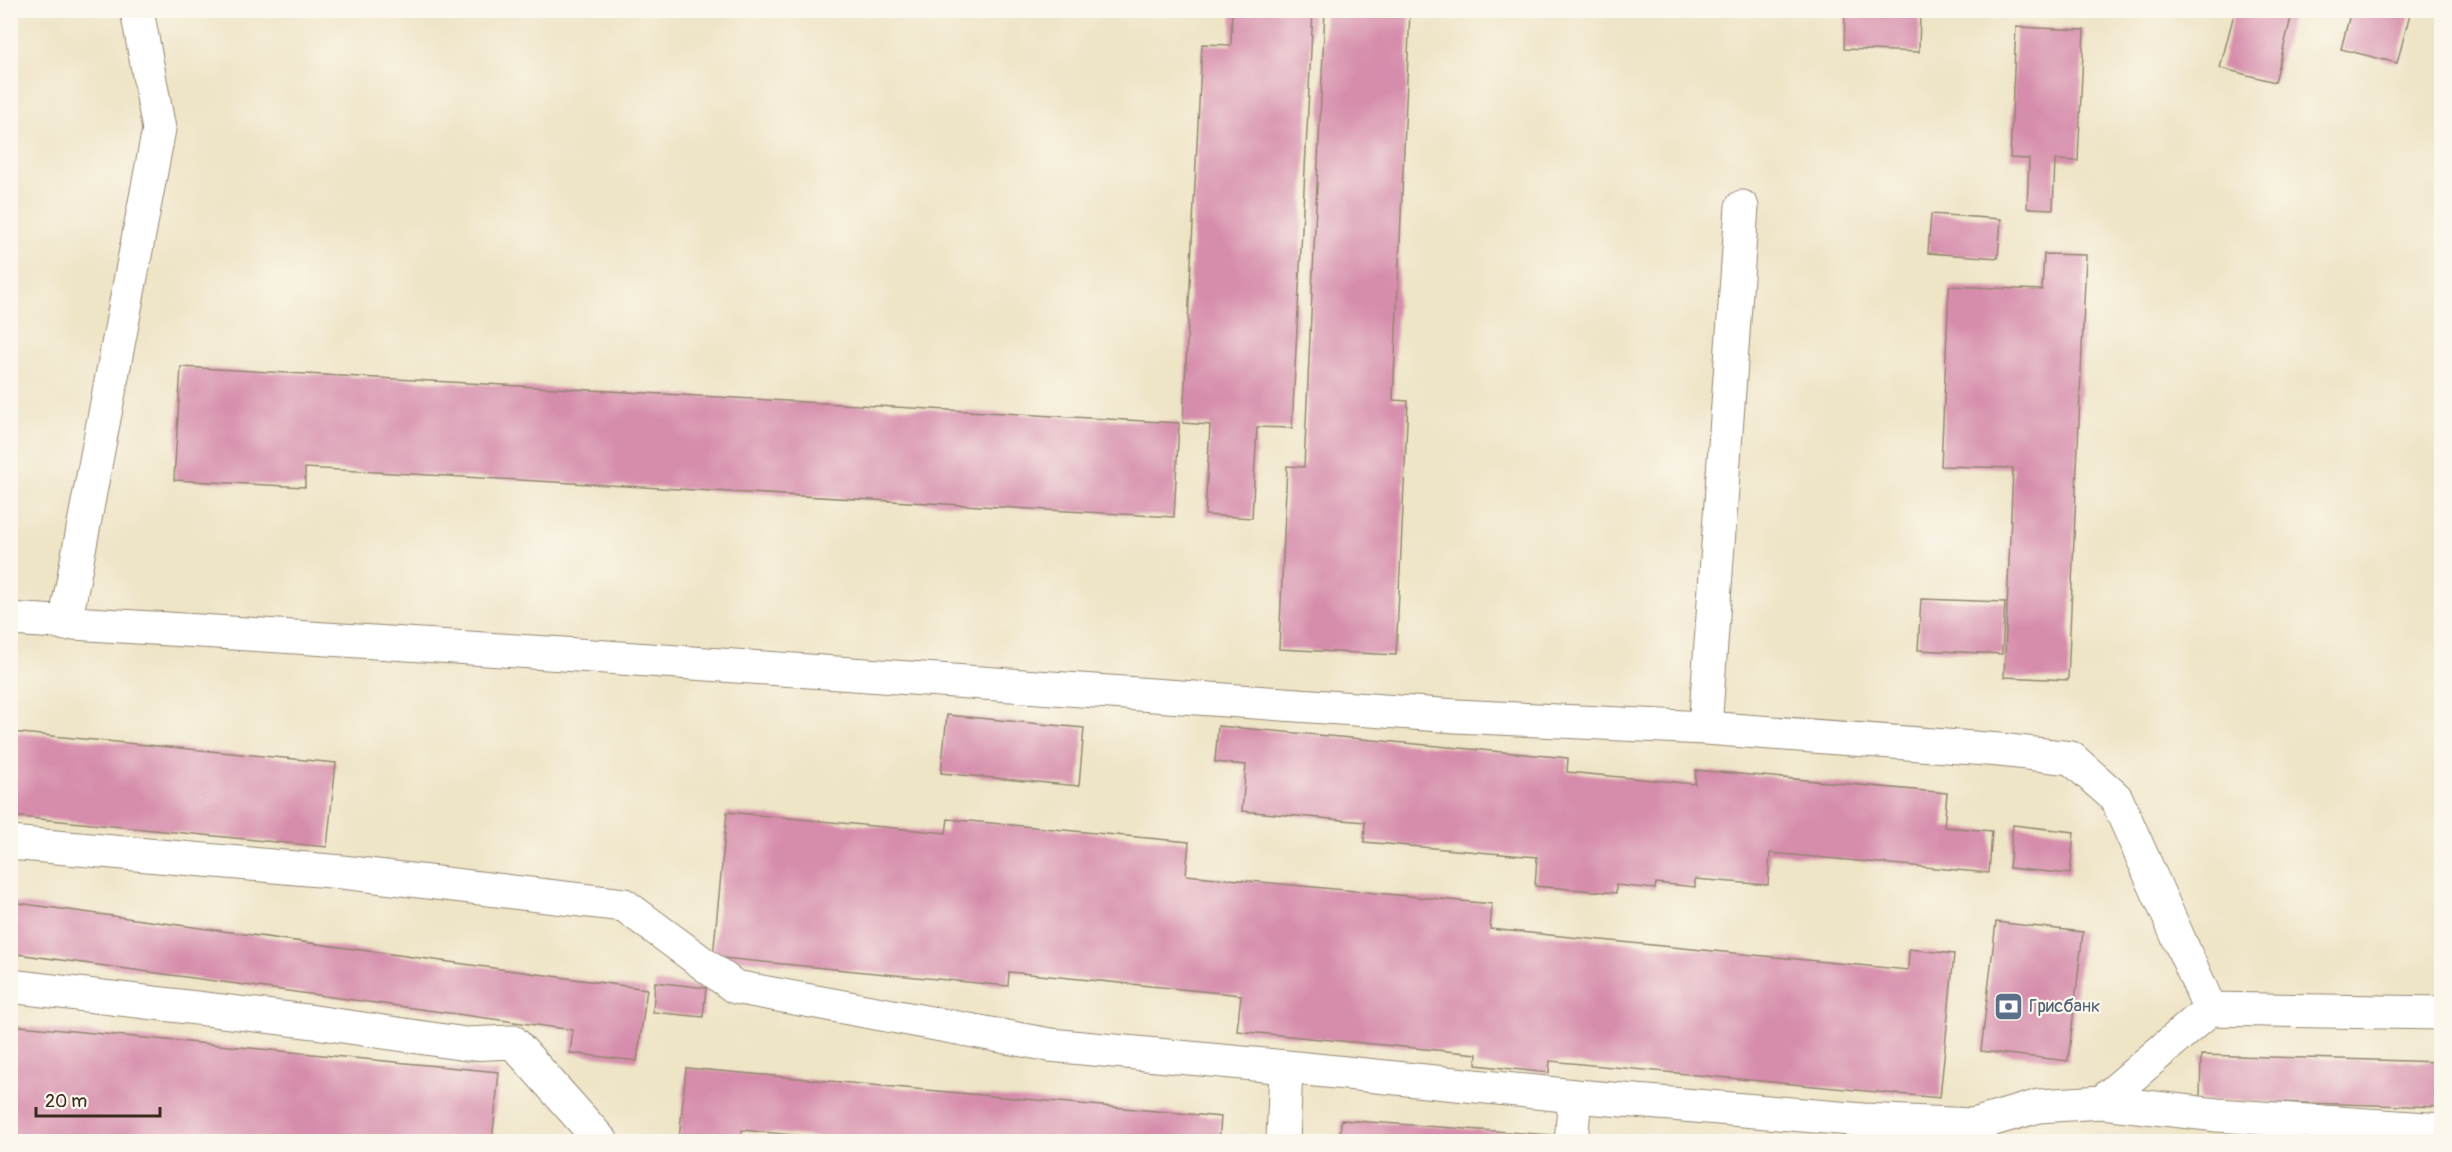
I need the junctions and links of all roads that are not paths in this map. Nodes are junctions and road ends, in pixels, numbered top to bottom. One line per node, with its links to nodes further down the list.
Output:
1 (137, 10): 4 (street)
2 (1742, 207): 5 (street)
3 (10, 619): 4 (street)
4 (65, 624): 5 (street)
5 (1705, 728): 8 (street)
6 (10, 843): 10 (street)
7 (10, 986): 15 (street)
8 (2210, 1009): 9 (street); 12 (street)
9 (2442, 1013)
10 (1286, 1067): 11 (street); 16 (street)
11 (1575, 1096): 14 (street); 17 (street)
12 (2102, 1102): 13 (street); 14 (street)
13 (2442, 1130)
14 (1973, 1133)
15 (602, 1142)
16 (1283, 1142)
17 (1571, 1142)

